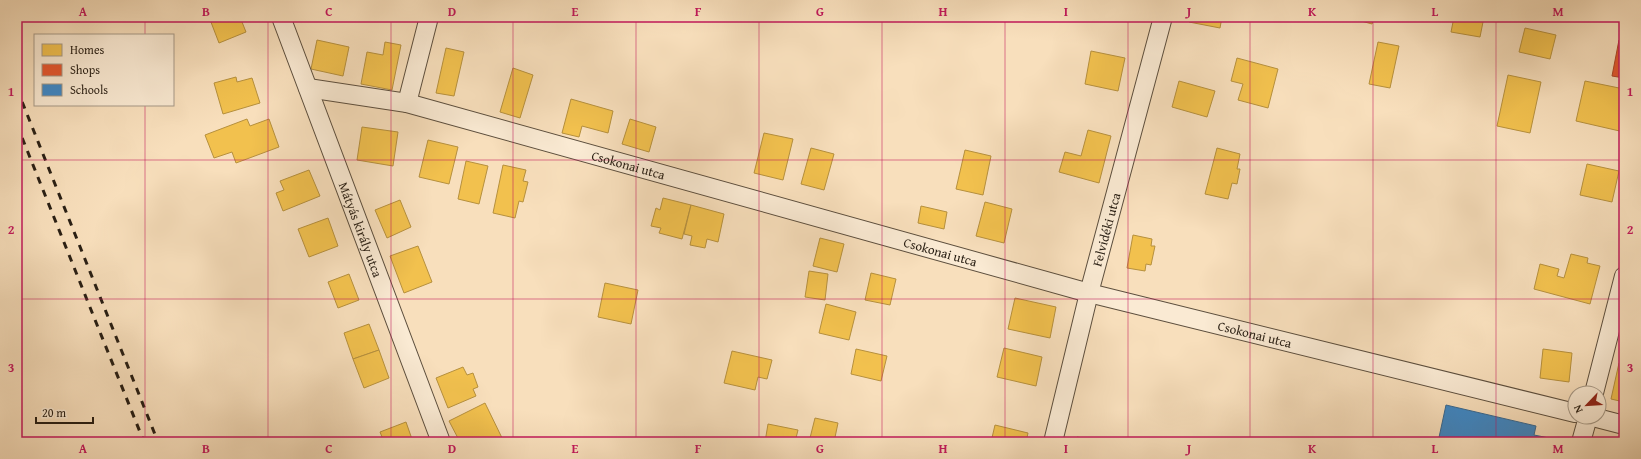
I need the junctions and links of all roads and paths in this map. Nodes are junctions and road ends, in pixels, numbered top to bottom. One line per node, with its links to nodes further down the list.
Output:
1 (281, 17): 4 (street, Mátyás király utca)
2 (429, 17): 5 (street)
3 (1163, 17): 7 (street, Felvidéki utca)
4 (308, 88): 5 (street, Csokonai utca); 13 (street, Mátyás király utca)
5 (407, 103): 7 (street, Csokonai utca)
6 (1624, 276): 8 (street)
7 (1089, 293): 9 (street, Csokonai utca); 14 (street, Felvidéki utca)
8 (1596, 385)
9 (1567, 410)
10 (1607, 421): 12 (street)
11 (1586, 425): 15 (street)
12 (1624, 425)
13 (441, 442)
14 (1053, 442)
15 (1581, 442)

